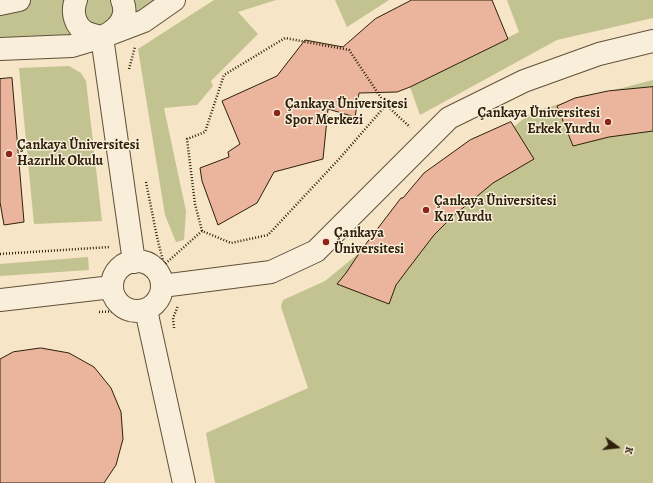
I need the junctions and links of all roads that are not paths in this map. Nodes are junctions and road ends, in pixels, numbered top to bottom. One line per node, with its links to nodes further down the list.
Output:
1 (19, 0): 5 (street)
2 (76, 0): 6 (street)
3 (122, 0): 6 (street)
4 (174, 0): 6 (street)
5 (0, 4)
6 (102, 37): 8 (street); 9 (street)
7 (653, 41): 10 (street)
8 (0, 49)
9 (134, 262): 10 (street); 11 (street)
10 (163, 276): 13 (street)
11 (112, 287): 12 (street); 13 (street)
12 (0, 300)
13 (146, 310): 14 (street)
14 (184, 483)

